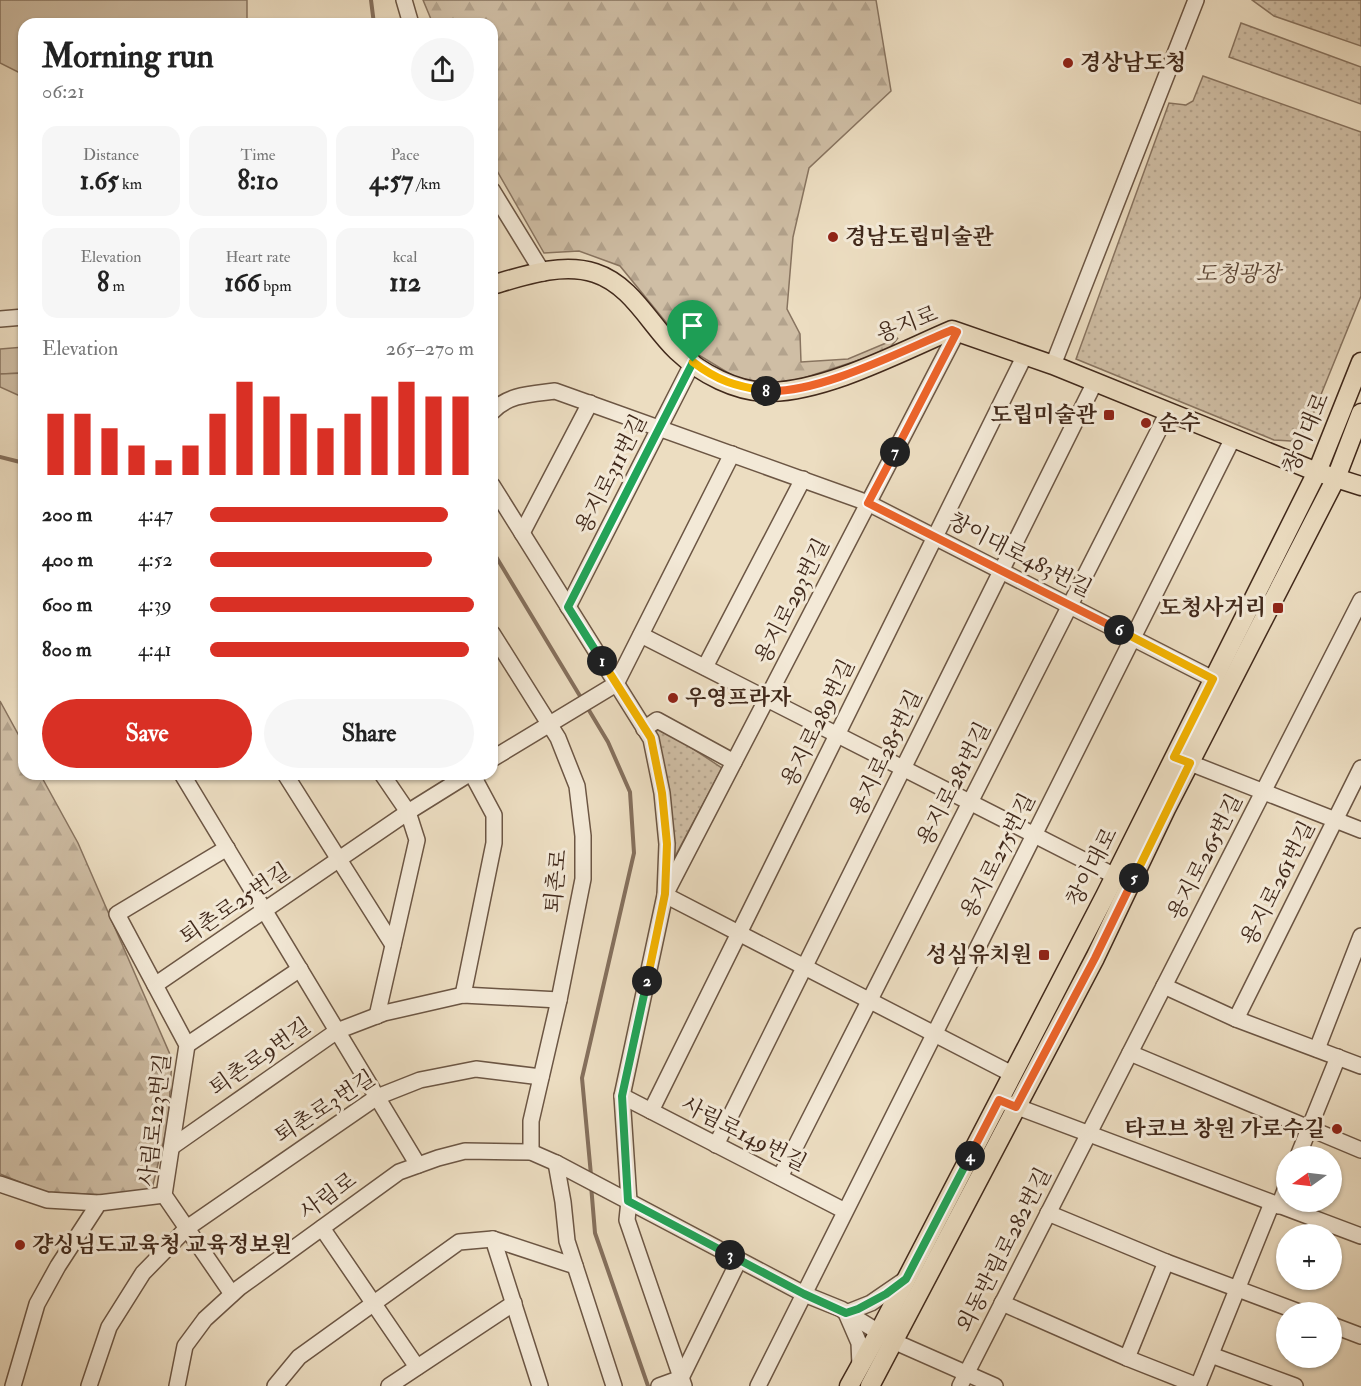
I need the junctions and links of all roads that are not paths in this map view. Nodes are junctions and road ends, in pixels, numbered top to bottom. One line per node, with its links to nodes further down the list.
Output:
1 (404, 0): 3 (street)
2 (1196, 0): 13 (street)
3 (409, 18)
4 (498, 200): 5 (street)
5 (543, 273): 6 (main road, 용지로); 11 (main road, 용지로)
6 (498, 284)
7 (18, 318): 8 (street)
8 (0, 319)
9 (957, 332): 10 (main road, 용지로); 11 (main road, 용지로); 27 (street, 용지로293번길)
10 (1025, 355): 13 (main road, 용지로); 29 (street, 용지로289번길)
11 (693, 362): 19 (street, 용지로311번길)
12 (1361, 362): 22 (main road, 창이대로)
13 (1053, 365): 14 (main road, 용지로)
14 (1095, 382): 17 (main road, 용지로); 30 (street, 용지로285번길)
15 (590, 403): 16 (street, 창이대로483번길); 19 (street, 창이대로483번길); 28 (street)
16 (498, 406)
17 (1168, 412): 20 (main road, 용지로); 32 (street, 용지로281번길)
18 (1361, 413): 23 (main road, 창이대로)
19 (660, 428): 21 (street, 창이대로483번길); 33 (street, 용지로311번길)
20 (1233, 438): 22 (main road, 용지로); 35 (street, 용지로275번길)
21 (732, 454): 24 (street, 창이대로483번길); 34 (street)
22 (1317, 472): 23 (main road, 용지로); 38 (main road, 창이대로)
23 (1336, 478): 25 (main road, 용지로); 45 (main road, 창이대로)
24 (803, 479): 27 (street, 창이대로483번길); 37 (street)
25 (1361, 486)
26 (498, 495): 28 (street)
27 (868, 503): 29 (street, 창이대로483번길); 40 (street, 용지로293번길)
28 (522, 533): 33 (street)
29 (935, 537): 30 (street, 창이대로483번길); 43 (street, 용지로289번길)
30 (1002, 571): 32 (street, 창이대로483번길); 47 (street, 용지로285번길)
31 (1361, 600): 54 (street, 용지로265번길)
32 (1070, 605): 35 (street, 창이대로483번길); 55 (street, 용지로281번길)
33 (568, 607): 39 (street)
34 (641, 635): 37 (street); 39 (street)
35 (1133, 638): 38 (street, 창이대로483번길); 59 (street, 용지로275번길)
36 (498, 642): 41 (street, 퇴촌로)
37 (705, 667): 40 (street)
38 (1213, 679): 45 (main road, 창이대로)
39 (613, 686): 41 (street); 42 (street)
40 (767, 699): 43 (street); 46 (street, 용지로293번길)
41 (553, 721): 44 (street); 73 (street, 퇴촌로)
42 (644, 729): 46 (street); 63 (street)
43 (837, 734): 47 (street); 65 (street, 용지로289번길)
44 (498, 755)
45 (1182, 760): 54 (street); 62 (main road, 창이대로); 88 (main road, 창이대로)
46 (734, 762): 63 (street, 용지로293번길)
47 (903, 768): 55 (street); 68 (street, 용지로285번길)
48 (1361, 768): 57 (street, 용지로261번길)
49 (186, 780): 60 (street)
50 (289, 780): 61 (street)
51 (386, 780): 56 (street)
52 (461, 780): 56 (street, 퇴촌로25번길)
53 (474, 780): 72 (street)
54 (1264, 793): 57 (street); 71 (street, 용지로265번길)
55 (970, 802): 59 (street); 74 (street, 용지로281번길)
56 (408, 812): 61 (street, 퇴촌로25번길); 67 (street)
57 (1335, 820): 58 (street); 76 (street, 용지로261번길)
58 (1361, 830)
59 (1034, 835): 62 (street); 78 (street, 용지로275번길)
60 (227, 848): 64 (street); 70 (street, 사림로123번길)
61 (339, 859): 64 (street, 퇴촌로25번길); 67 (street)
62 (1115, 876): 84 (main road, 창이대로)
63 (665, 894): 65 (street); 86 (street)
64 (264, 910): 69 (street); 70 (street, 퇴촌로25번길)
65 (739, 933): 68 (street); 89 (street, 용지로289번길)
66 (1361, 936): 80 (street)
67 (393, 945): 75 (street)
68 (805, 966): 74 (street); 92 (street, 용지로285번길)
69 (300, 969): 77 (street); 79 (street)
70 (155, 985): 79 (street, 사림로123번길)
71 (1164, 986): 76 (street); 81 (street, 용지로265번길)
72 (463, 995): 73 (street, 퇴촌로9번길); 75 (street, 퇴촌로9번길)
73 (559, 1000): 85 (street, 퇴촌로)
74 (870, 1000): 78 (street); 99 (street, 용지로281번길)
75 (377, 1016): 77 (street, 퇴촌로9번길)
76 (1236, 1018): 80 (street)
77 (337, 1030): 87 (street); 93 (street, 퇴촌로9번길)
78 (935, 1033): 84 (street); 105 (street, 용지로275번길)
79 (187, 1045): 93 (street, 사림로123번길)
80 (1317, 1049): 82 (street)
81 (1130, 1053): 90 (street); 91 (street, 용지로265번길)
82 (1338, 1058): 83 (street); 90 (street)
83 (1361, 1066)
84 (1012, 1074): 88 (main road, 창이대로)
85 (541, 1077): 87 (street, 퇴촌로3번길); 96 (street, 퇴촌로)
86 (622, 1096): 89 (street, 사림로149번길); 102 (street)
87 (377, 1097): 97 (street); 107 (street, 퇴촌로3번길)
88 (1007, 1104): 91 (street); 114 (main road, 창이대로); 124 (main road, 창이대로)
89 (651, 1111): 92 (street, 사림로149번길)
90 (1309, 1129): 94 (street); 95 (street)
91 (1087, 1134): 104 (street); 106 (street, 외동반림로282번길)
92 (716, 1145): 99 (street, 사림로149번길)
93 (173, 1146): 101 (street, 사림로123번길)
94 (1302, 1146)
95 (1361, 1150)
96 (531, 1152): 97 (street, 사림로); 98 (street, 사림로)
97 (418, 1165): 108 (street, 사림로)
98 (561, 1166): 102 (street, 사림로); 113 (street)
99 (780, 1178): 105 (street, 사림로149번길)
100 (0, 1184): 103 (street)
101 (164, 1196): 103 (street); 107 (street, 사림로123번길)
102 (627, 1200): 111 (street); 131 (street)
103 (99, 1203): 133 (street)
104 (1275, 1204): 109 (street); 115 (street)
105 (845, 1211): 117 (street, 용지로275번길)
106 (1048, 1213): 112 (street); 120 (street, 외동반림로282번길)
107 (187, 1228): 116 (street, 사림로123번길); 134 (street, 퇴촌로3번길)
108 (322, 1228): 116 (street, 사림로); 118 (street)
109 (1361, 1236)
110 (493, 1239): 113 (street); 118 (street); 119 (street)
111 (739, 1260): 117 (street); 131 (street)
112 (1166, 1262): 115 (street); 127 (street)
113 (575, 1266): 139 (street)
114 (906, 1279): 122 (street); 124 (main road, 창이대로)
115 (1237, 1289): 121 (street); 126 (street)
116 (232, 1294): 135 (street, 사림로)
117 (804, 1294): 122 (street); 141 (street)
118 (373, 1303): 129 (street); 136 (street)
119 (514, 1303): 129 (street); 138 (street)
120 (1002, 1303): 127 (street); 130 (street, 외동반림로282번길)
121 (1276, 1303)
122 (846, 1313): 124 (street); 128 (street)
123 (1342, 1329): 125 (street)
124 (886, 1336): 128 (main road, 창이대로); 130 (street); 143 (main road, 창이대로)
125 (1361, 1336)
126 (1211, 1355): 132 (street); 145 (street)
127 (1127, 1358): 145 (street)
128 (860, 1366): 142 (main road, 창이대로)
129 (417, 1367): 137 (street)
130 (963, 1380): 144 (street)
131 (682, 1382): 140 (street)
132 (1278, 1383): 146 (street)
133 (13, 1386)
134 (89, 1386)
135 (177, 1386)
136 (275, 1386)
137 (389, 1386)
138 (540, 1386)
139 (614, 1386)
140 (659, 1386)
141 (758, 1386)
142 (849, 1386)
143 (870, 1386)
144 (995, 1386)
145 (1198, 1386)
146 (1295, 1386)

